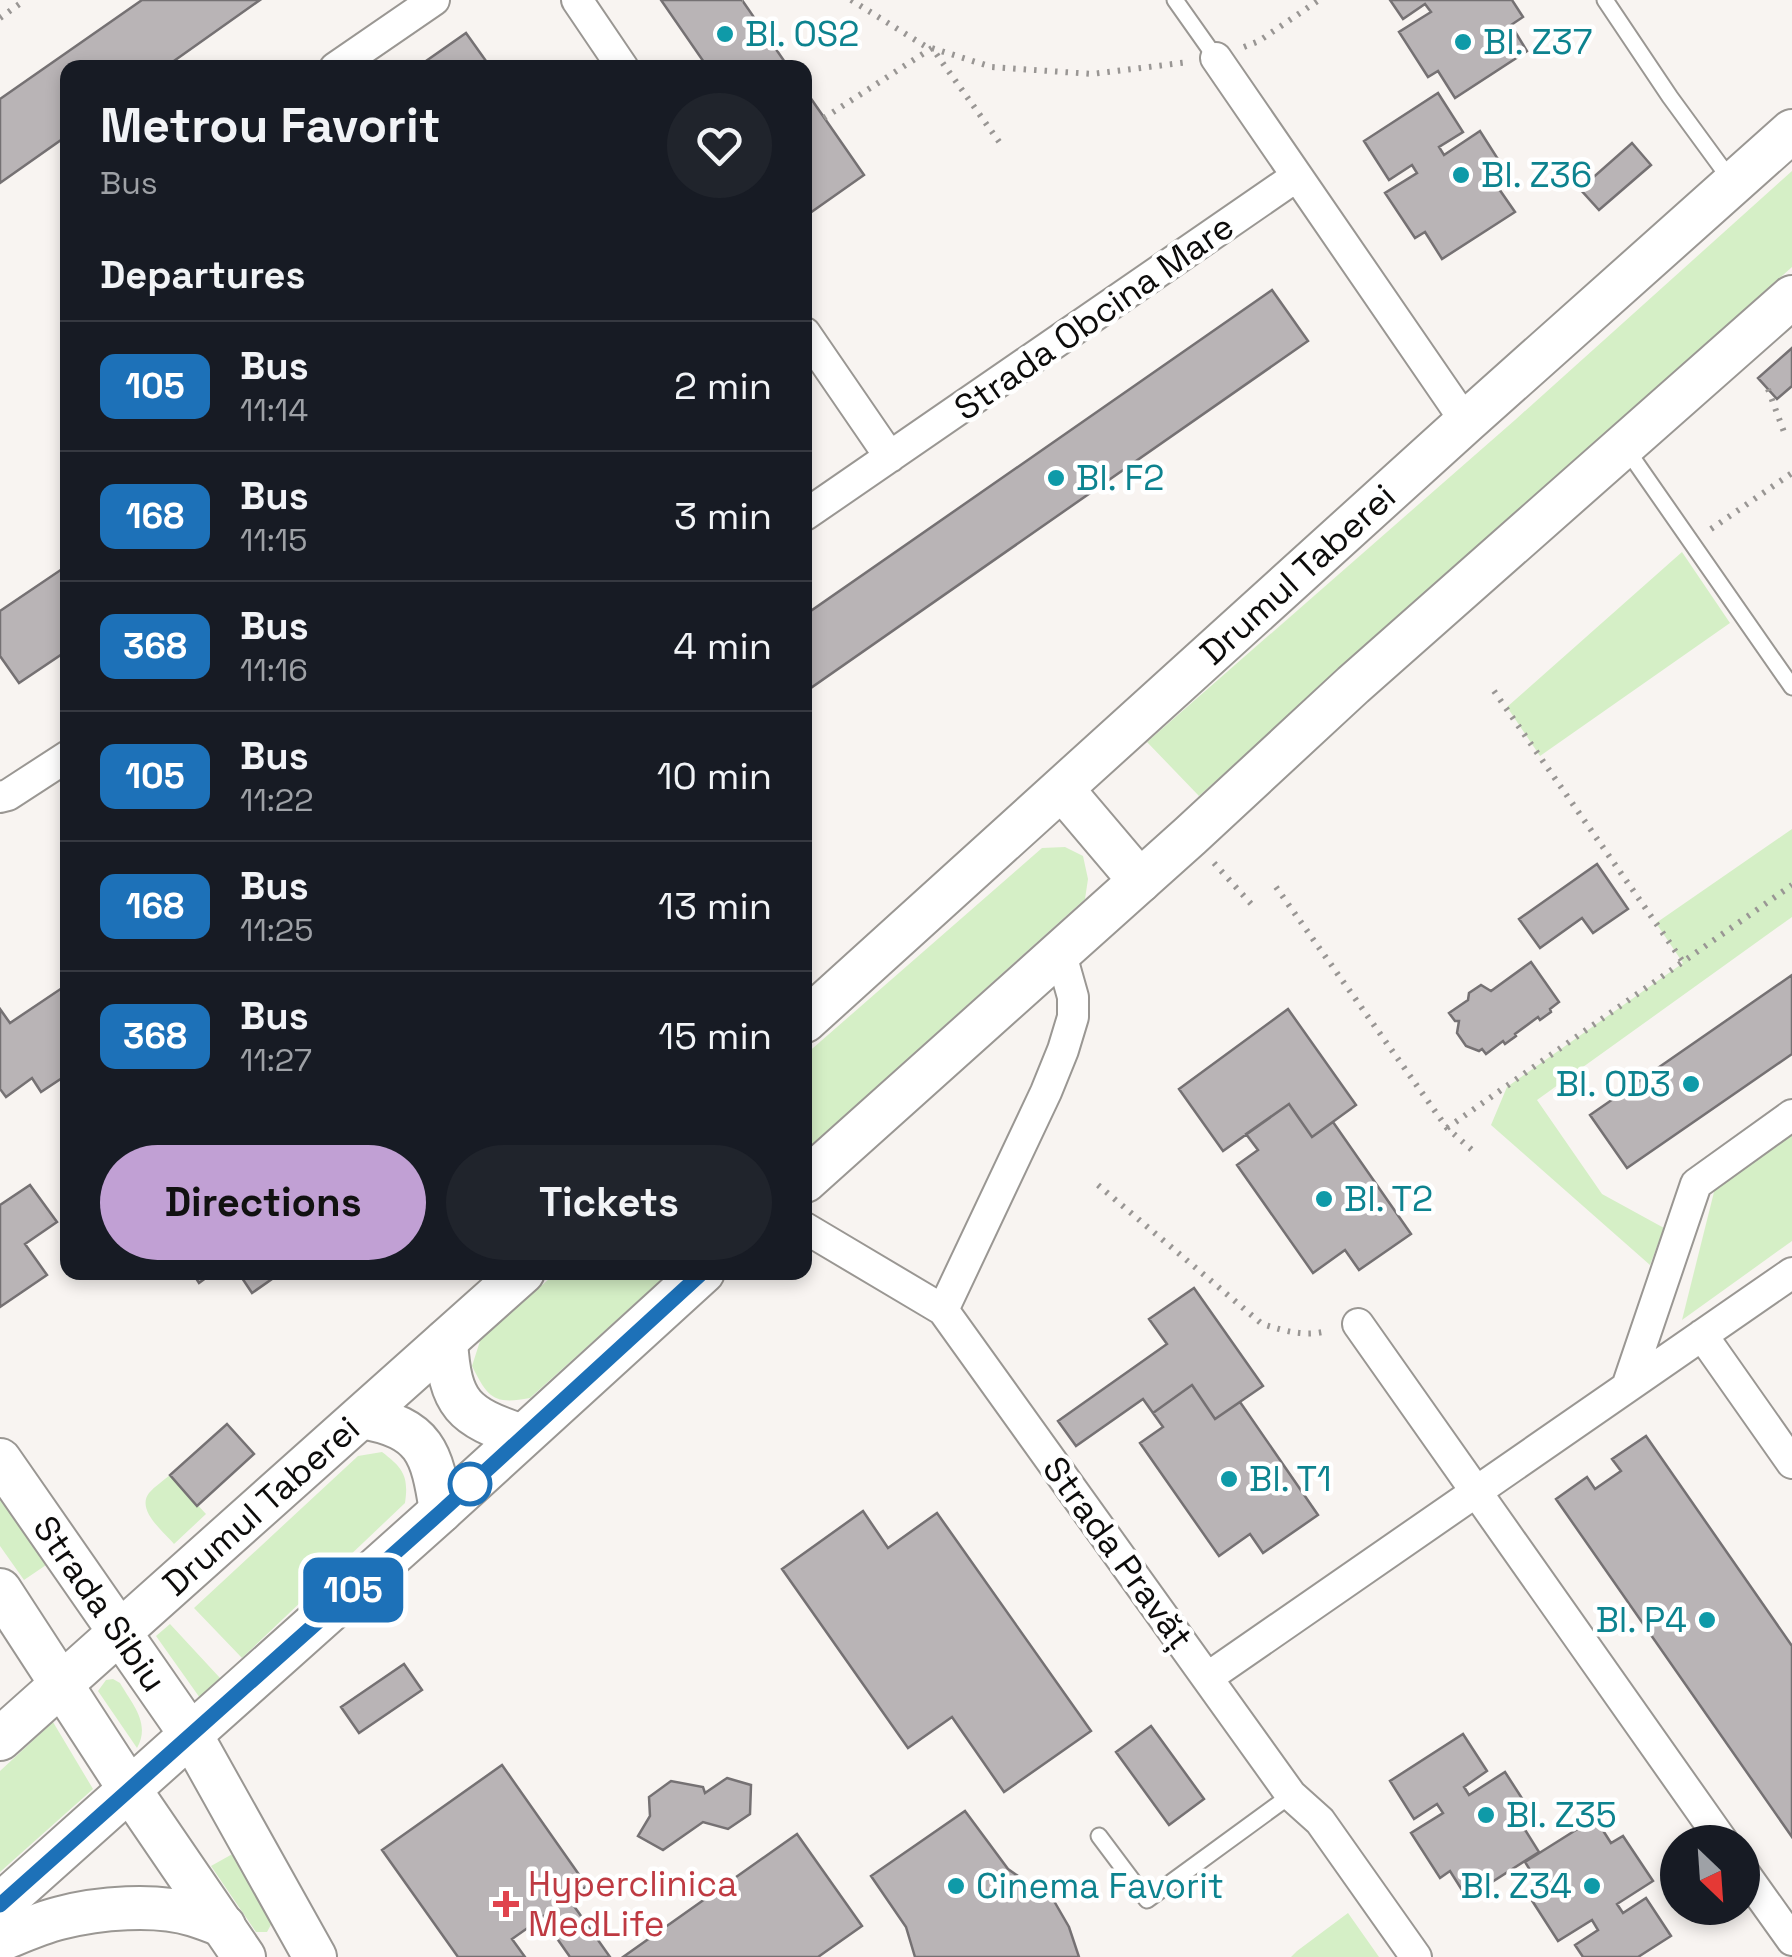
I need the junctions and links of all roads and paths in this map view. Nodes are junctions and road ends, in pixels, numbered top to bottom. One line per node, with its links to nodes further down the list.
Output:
1 (25, 0): 8 (path)
2 (434, 0): 11 (street)
3 (577, 0): 12 (street)
4 (851, 0): 9 (path)
5 (1175, 0): 10 (lane)
6 (1319, 0): 10 (path)
7 (1605, 0): 17 (lane)
8 (0, 18)
9 (932, 48): 10 (path); 13 (path); 15 (path)
10 (1216, 58): 16 (street)
11 (346, 60)
12 (618, 60)
13 (824, 118)
14 (1792, 131): 17 (main road, Drumul Taberei)
15 (1000, 143)
16 (1298, 176): 21 (street); 24 (street, Strada Obcina Mare)
17 (1733, 182): 21 (main road, Drumul Taberei)
18 (1792, 297): 23 (main road)
19 (812, 344): 24 (street)
20 (1768, 389): 22 (path)
21 (1466, 422): 31 (main road, Drumul Taberei)
22 (1784, 432)
23 (1624, 447): 27 (lane); 33 (main road)
24 (890, 457): 26 (street, Strada Obcina Mare)
25 (1792, 473): 27 (path)
26 (812, 509)
27 (1692, 543): 28 (lane)
28 (1792, 687)
29 (1494, 690): 39 (path)
30 (60, 761): 32 (street)
31 (1062, 789): 34 (main road); 40 (main road, Drumul Taberei)
32 (0, 797)
33 (1190, 836): 34 (main road); 37 (path)
34 (1140, 880): 38 (main road)
35 (1792, 885): 39 (path)
36 (1276, 887): 42 (path)
37 (1254, 906)
38 (1060, 952): 44 (main road); 50 (street)
39 (1684, 962): 42 (path)
40 (812, 1015)
41 (1792, 1115): 54 (street)
42 (1447, 1128): 43 (path)
43 (1472, 1150)
44 (812, 1175)
45 (1098, 1185): 51 (path)
46 (812, 1232): 50 (street)
47 (1792, 1273): 52 (street, Strada Pravăț)
48 (515, 1280): 53 (main road, Drumul Taberei)
49 (694, 1280): 56 (main road)
50 (943, 1310): 63 (street, Strada Pravăț)
51 (1358, 1324): 59 (street)
52 (1702, 1336): 54 (street, Strada Pravăț); 58 (street)
53 (446, 1342): 55 (main road, Drumul Taberei); 56 (main road)
54 (1627, 1387): 59 (street, Strada Pravăț)
55 (362, 1416): 60 (main road); 62 (main road, Drumul Taberei)
56 (522, 1436): 60 (main road)
57 (0, 1460): 62 (main road, Strada Sibiu)
58 (1792, 1463)
59 (1476, 1492): 63 (street, Strada Pravăț); 69 (street)
60 (442, 1511): 65 (main road)
61 (0, 1590): 64 (main road)
62 (121, 1631): 64 (main road, Drumul Taberei); 65 (main road, Strada Sibiu)
63 (1207, 1678): 68 (street)
64 (62, 1684): 66 (main road, Drumul Taberei); 67 (main road)
65 (191, 1735): 67 (main road); 76 (main road, Strada Sibiu)
66 (0, 1740)
67 (130, 1790): 72 (main road); 75 (main road)
68 (1291, 1795): 70 (lane); 77 (street)
69 (1711, 1825)
70 (1099, 1836)
71 (1760, 1895): 74 (street)
72 (0, 1905)
73 (0, 1940): 75 (main road)
74 (1792, 1940)
75 (234, 1942)
76 (315, 1957)
77 (1416, 1957)

